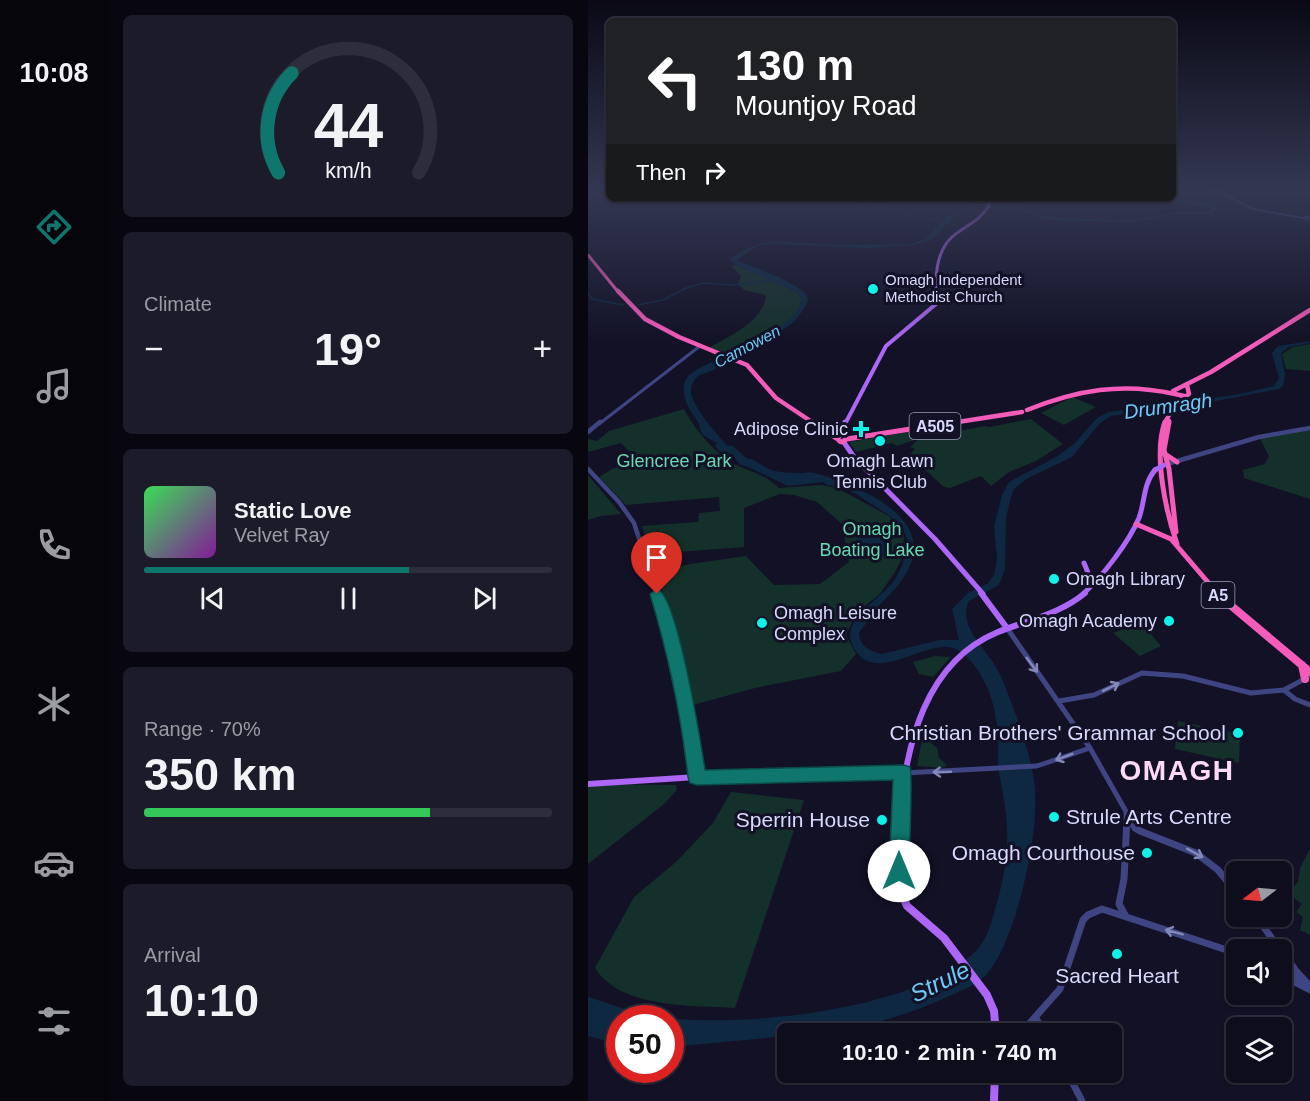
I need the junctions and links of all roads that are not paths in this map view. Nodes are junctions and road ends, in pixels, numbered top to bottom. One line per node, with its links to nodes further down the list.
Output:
1 (948, 241): 10 (main road)
2 (588, 255): 4 (highway)
3 (1310, 310): 5 (highway)
4 (700, 346): 9 (street); 10 (highway)
5 (1187, 387): 6 (highway); 6 (highway, A5)
6 (1179, 395): 7 (highway, A5); 10 (highway, A505)
7 (1171, 413): 11 (highway); 15 (highway, A5)
8 (1310, 428): 12 (street)
9 (588, 432)
10 (842, 438): 21 (main road)
11 (1165, 453): 12 (highway); 13 (highway)
12 (1177, 462): 13 (street)
13 (1166, 465): 16 (main road, bridge); 17 (highway)
14 (588, 469): 28 (street)
15 (1171, 522): 16 (highway); 17 (highway, A5)
16 (1136, 524): 18 (highway); 20 (main road)
17 (1175, 538): 18 (highway, A5)
18 (1180, 549): 22 (highway, A5)
19 (1084, 563): 20 (main road)
20 (1093, 585): 21 (main road)
21 (1006, 628): 24 (street, one-way to 24); 27 (main road)
22 (1308, 677): 23 (street)
23 (1284, 690): 24 (street, one-way to 23); 25 (street)
24 (1059, 701): 26 (street)
25 (1310, 705)
26 (1090, 748): 27 (street, one-way to 27); 30 (street)
27 (904, 773): 28 (main road); 34 (main road)
28 (697, 777): 29 (main road)
29 (588, 784)
30 (1127, 816): 31 (street, one-way to 31); 32 (street)
31 (1226, 881)
32 (1125, 915): 33 (street, one-way to 32); 40 (street)
33 (1226, 950)
34 (957, 952): 41 (main road)
35 (1292, 965): 36 (street)
36 (1294, 968): 38 (street); 39 (street)
37 (1292, 980): 38 (street)
38 (1297, 983): 39 (street)
39 (1310, 988)
40 (1035, 1017): 42 (street); 43 (street)
41 (995, 1023)
42 (1028, 1023)
43 (1039, 1023)
44 (995, 1083): 46 (main road)
45 (1072, 1083): 47 (street)
46 (994, 1101)
47 (1082, 1101)

